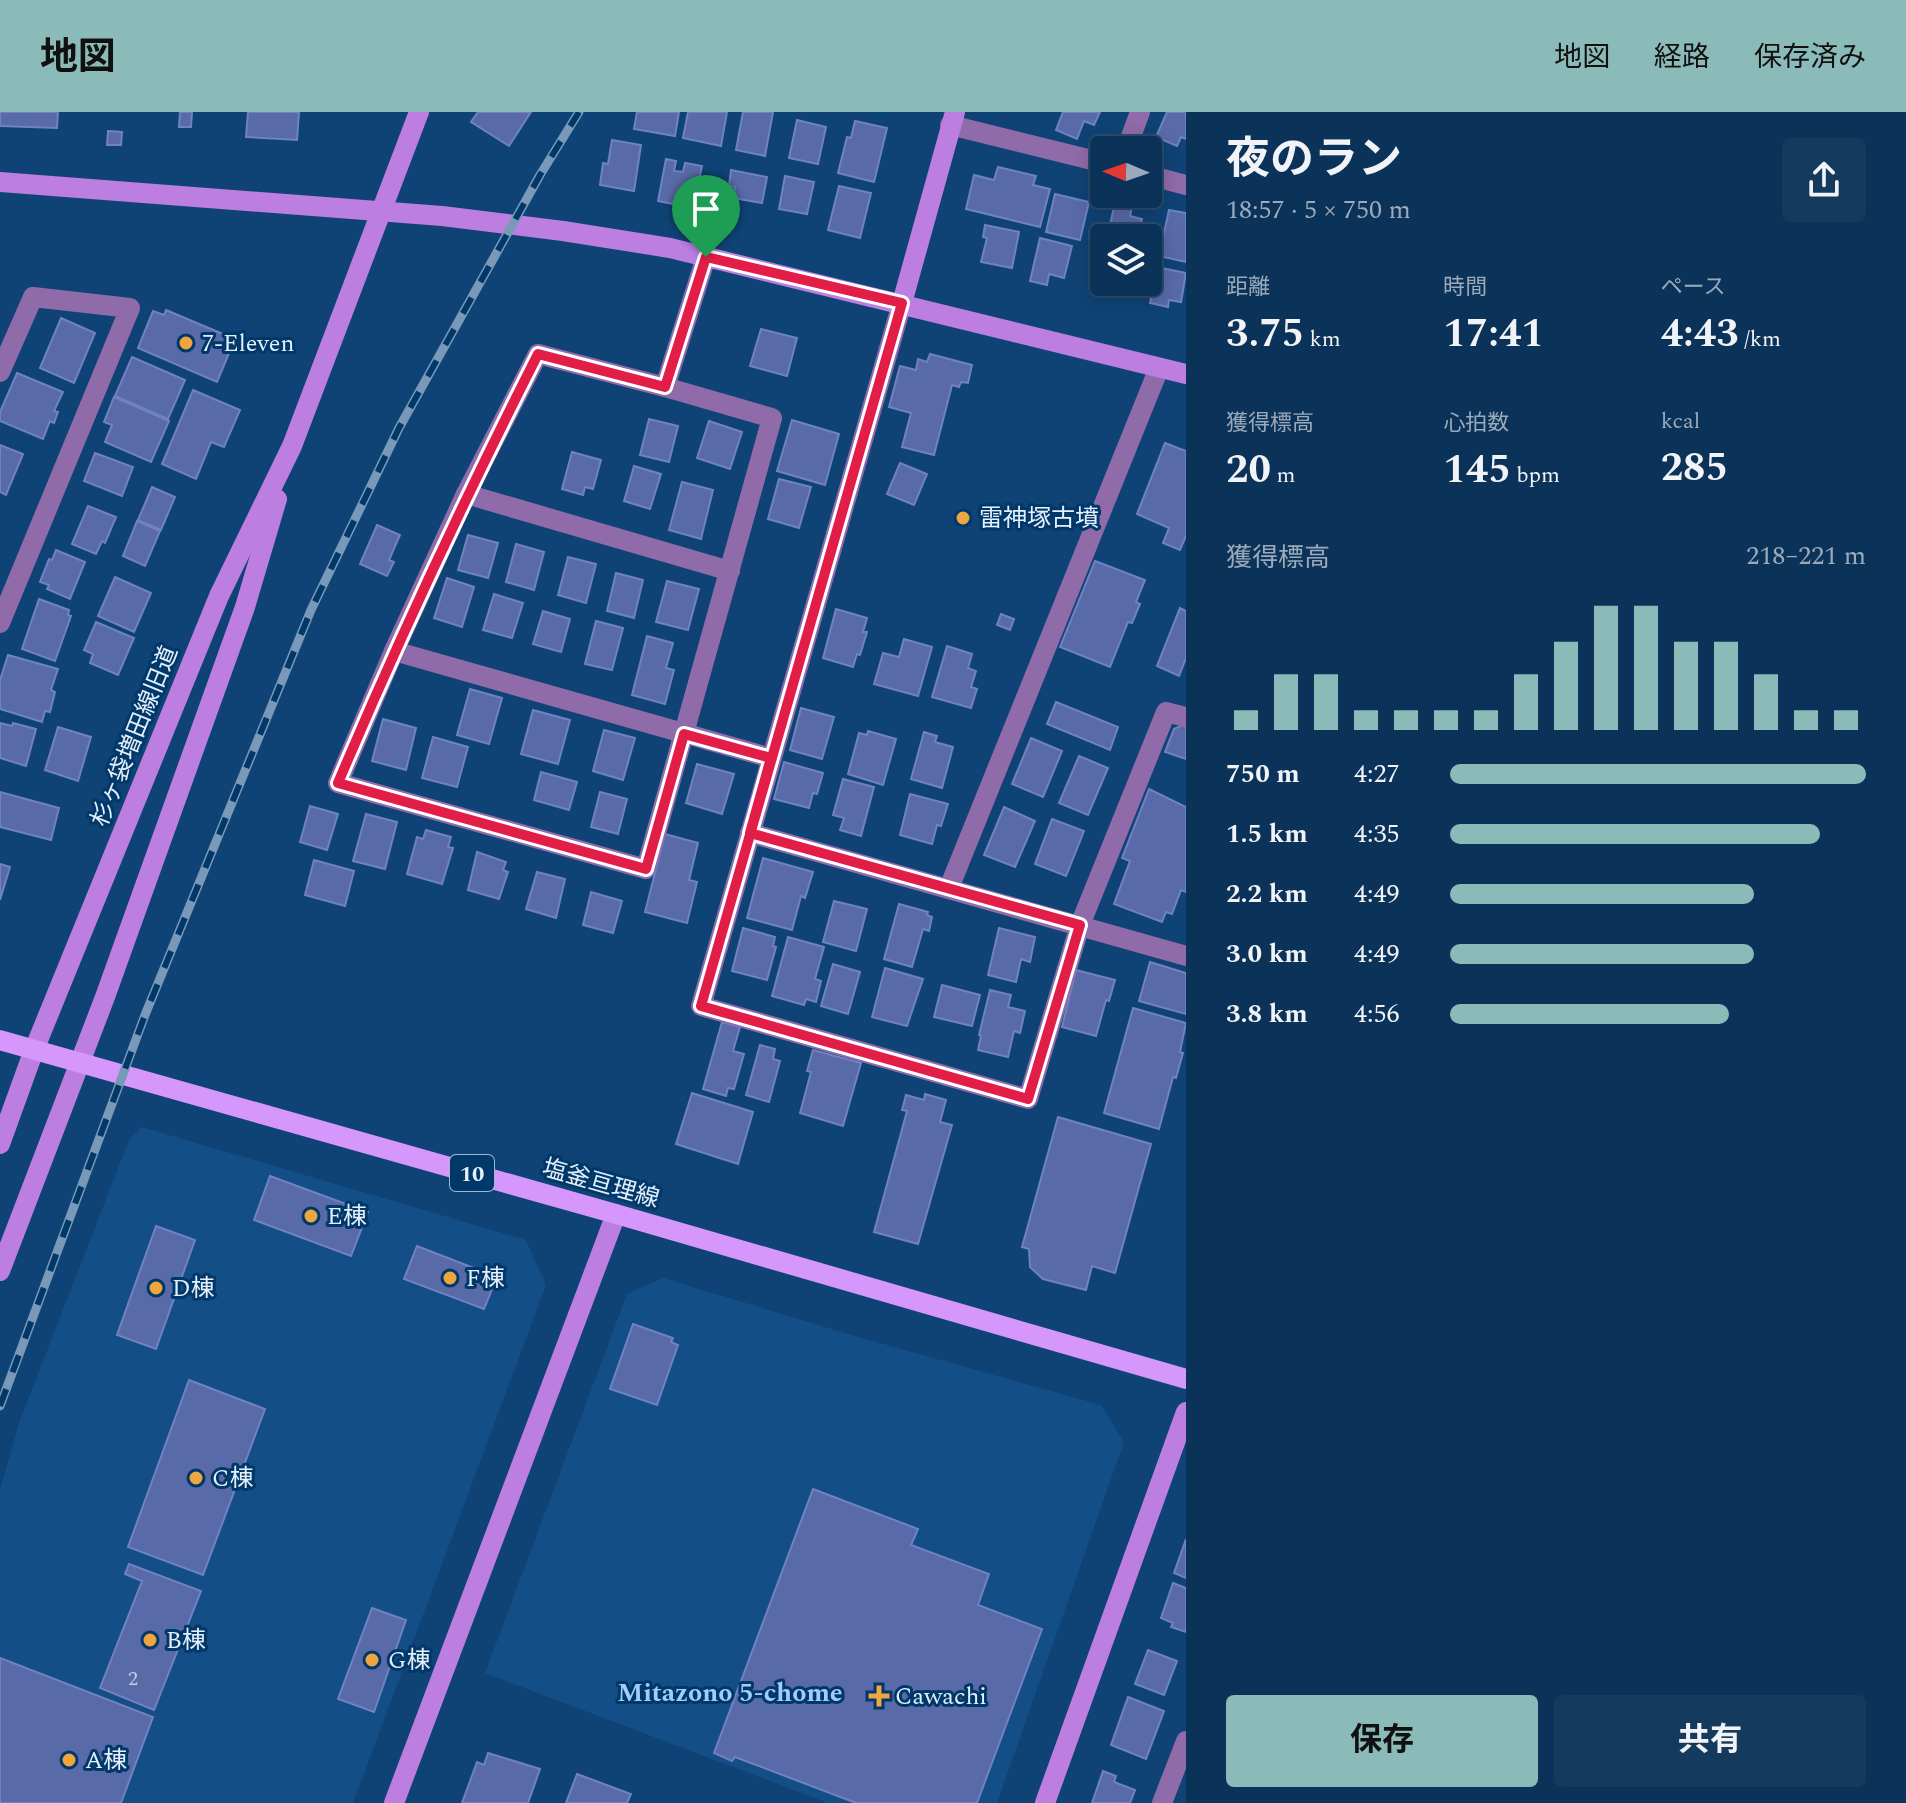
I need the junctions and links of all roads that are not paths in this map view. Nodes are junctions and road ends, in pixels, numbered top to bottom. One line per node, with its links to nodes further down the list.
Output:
1 (419, 112): 9 (street, 杉ヶ袋増田線旧道)
2 (1140, 112): 4 (street)
3 (952, 118): 5 (street); 11 (street)
4 (1131, 136)
5 (1090, 159)
6 (1162, 179): 8 (street)
7 (0, 182): 9 (street)
8 (1186, 185)
9 (382, 211): 10 (street); 16 (street, 杉ヶ袋増田線旧道)
10 (706, 257): 11 (street); 15 (street)
11 (902, 303): 12 (street); 23 (street)
12 (1159, 368): 14 (street); 25 (street)
13 (0, 372): 19 (street)
14 (1186, 374)
15 (665, 387): 17 (street); 18 (street)
16 (292, 446): 29 (street, 杉ヶ袋増田線旧道); 30 (street, 杉ヶ袋増田線旧道)
17 (466, 494): 18 (street); 20 (street)
18 (730, 571): 22 (street)
19 (0, 623)
20 (394, 651): 22 (street); 22 (street)
21 (1186, 717): 26 (street)
22 (684, 734): 23 (street)
23 (771, 758): 24 (street)
24 (750, 833): 25 (street); 26 (street)
25 (949, 888): 26 (street)
26 (1080, 925): 27 (street)
27 (1186, 956)
28 (0, 1040): 29 (main road, 塩釜亘理線 / 10)
29 (34, 1050): 30 (main road, 塩釜亘理線 / 10); 31 (street, 杉ヶ袋増田線旧道)
30 (81, 1063): 32 (main road, 塩釜亘理線 / 10); 33 (street, 杉ヶ袋増田線旧道)
31 (0, 1144)
32 (616, 1214): 34 (main road, 塩釜亘理線 / 10); 37 (street)
33 (0, 1271)
34 (1186, 1379)
35 (1186, 1412): 38 (street)
36 (1186, 1741): 39 (street)
37 (394, 1803)
38 (1045, 1803)
39 (1162, 1803)

